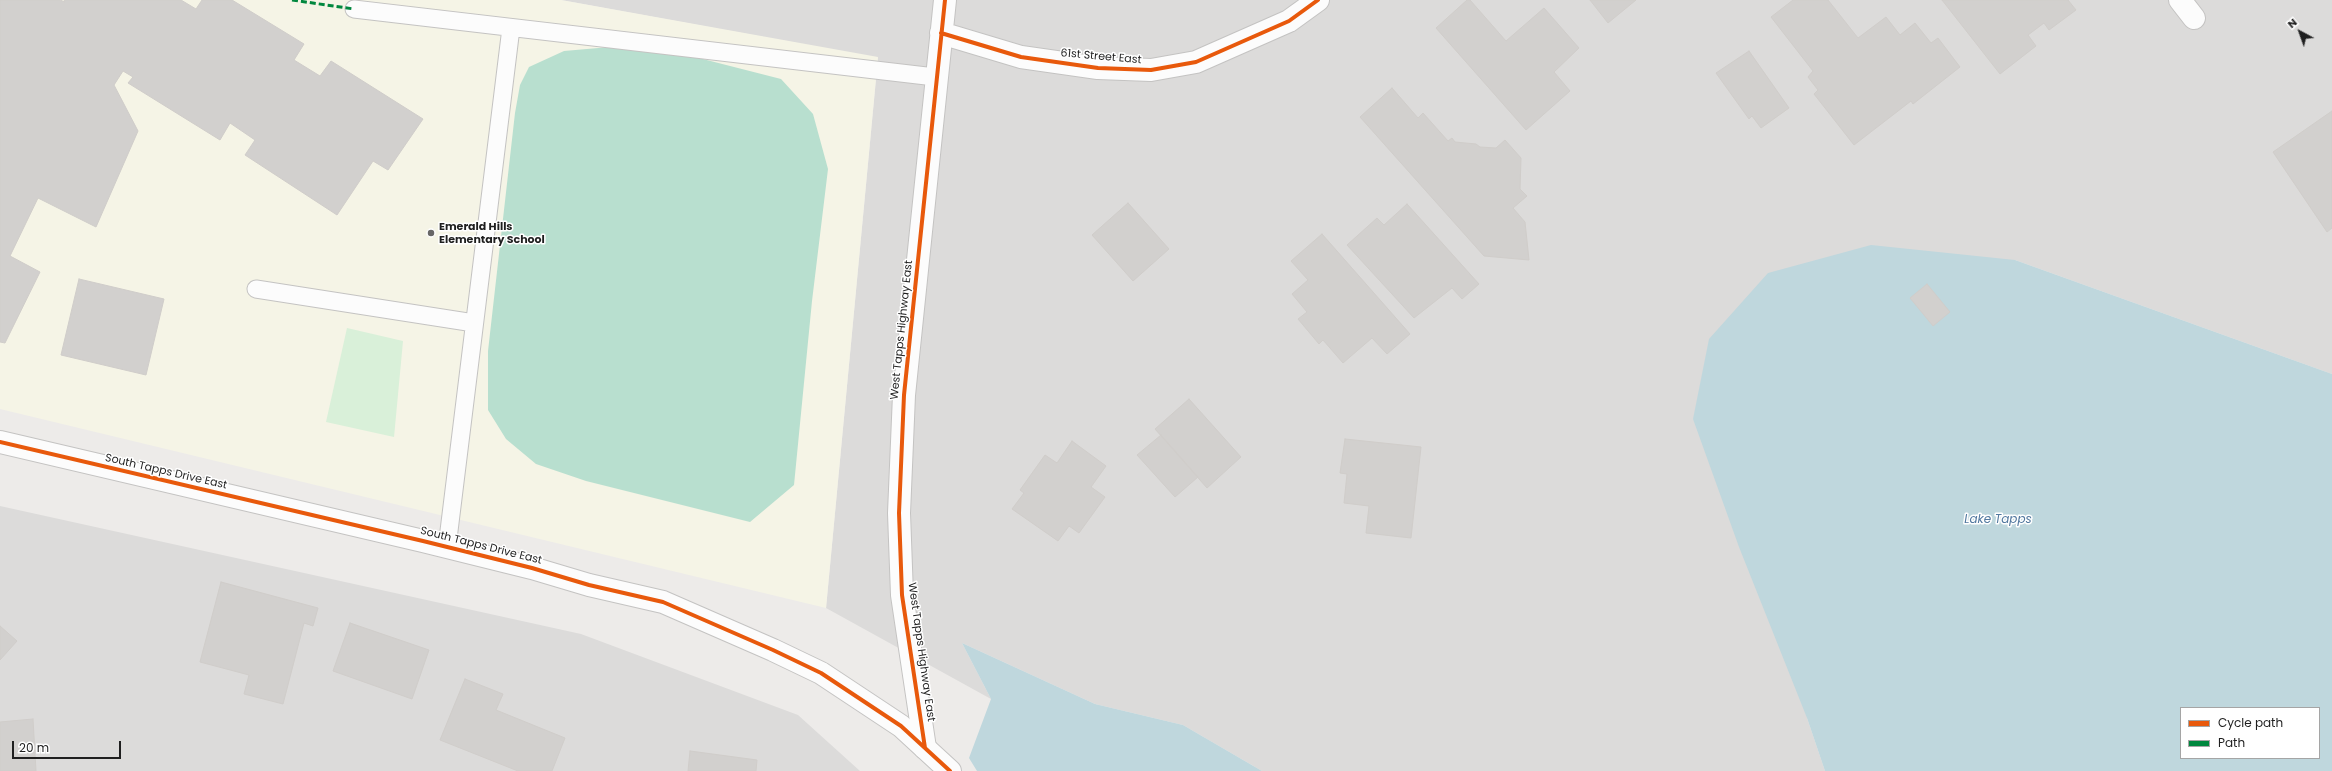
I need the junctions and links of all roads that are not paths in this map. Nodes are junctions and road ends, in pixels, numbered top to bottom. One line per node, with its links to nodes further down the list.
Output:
1 (945, 0): 7 (street, West Tapps Highway East)
2 (1318, 0): 7 (street, 61st Street East)
3 (2180, 0): 5 (street)
4 (354, 9): 6 (lane)
5 (2194, 18)
6 (511, 28): 8 (lane); 10 (lane)
7 (941, 33): 8 (street, West Tapps Highway East)
8 (936, 77): 13 (street, West Tapps Highway East)
9 (256, 290): 10 (lane)
10 (474, 323): 12 (lane)
11 (0, 442): 12 (street, South Tapps Drive East)
12 (447, 547): 13 (street, South Tapps Drive East)
13 (926, 748): 14 (street)
14 (950, 771)

